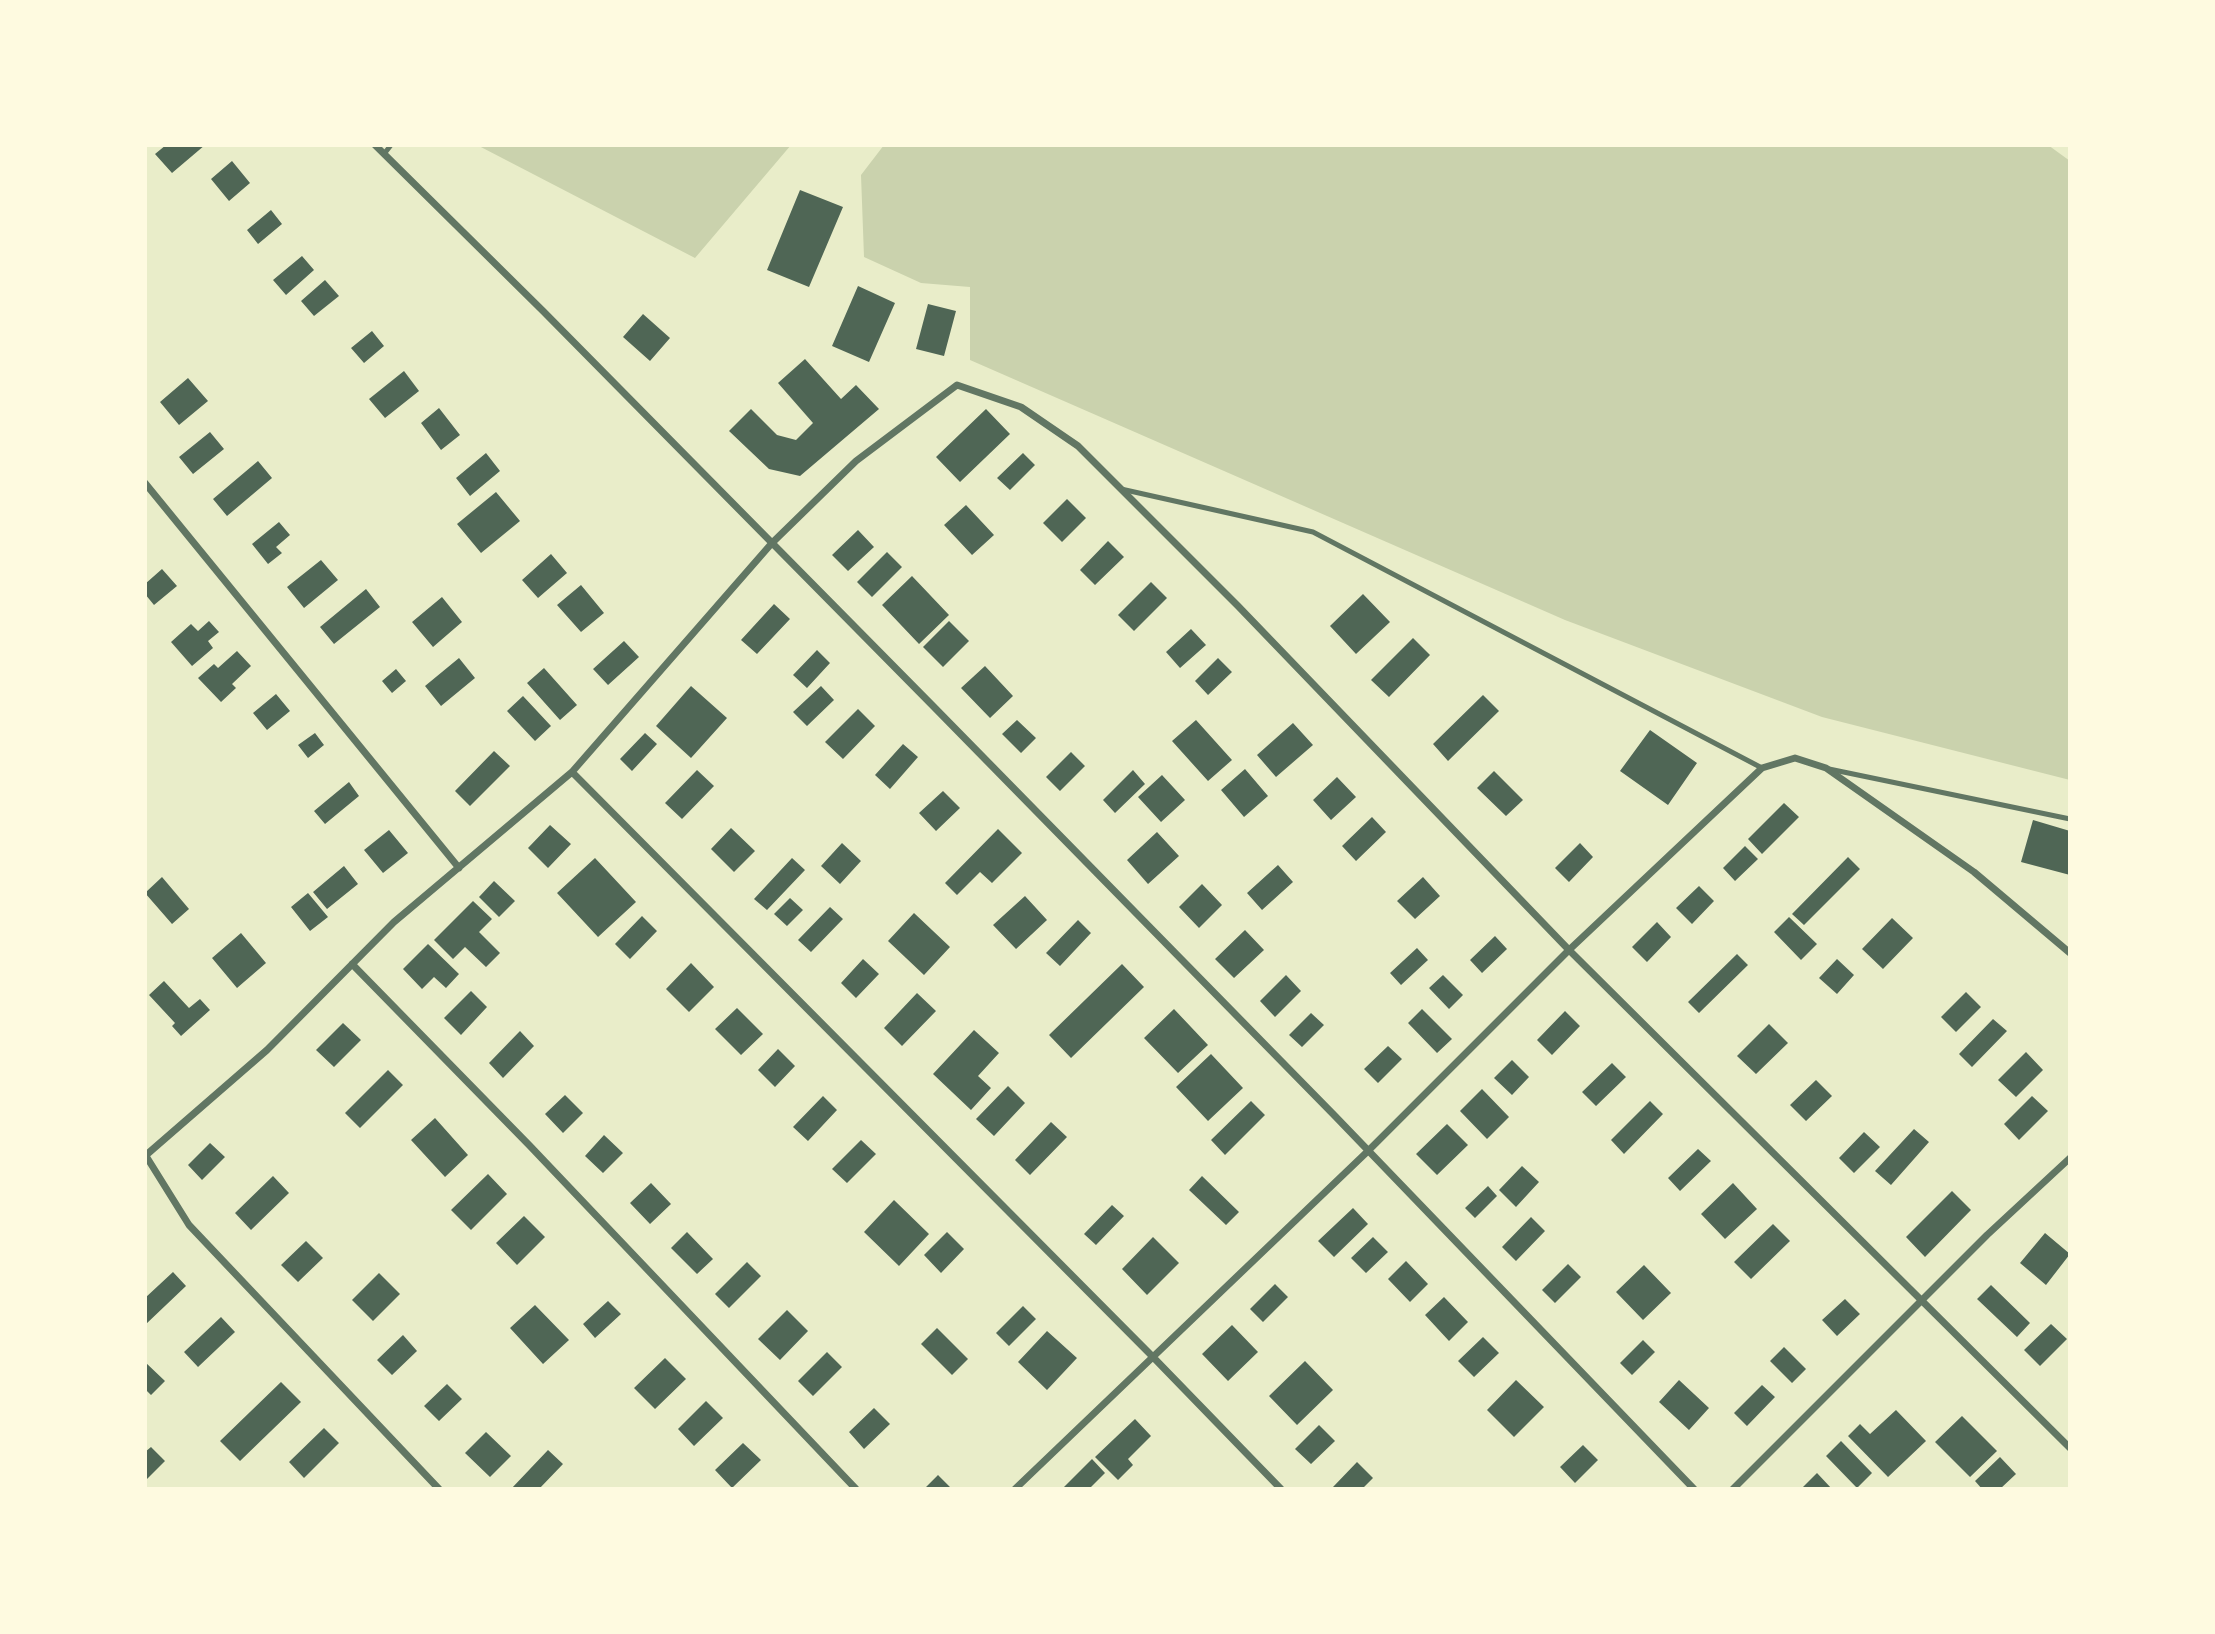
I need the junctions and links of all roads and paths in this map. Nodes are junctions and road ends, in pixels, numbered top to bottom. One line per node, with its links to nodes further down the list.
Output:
1 (375, 145): 3 (street)
2 (391, 145): 3 (lane)
3 (384, 154): 6 (street)
4 (145, 483): 11 (street)
5 (1121, 489): 6 (street); 7 (lane); 12 (street)
6 (772, 543): 9 (street); 15 (street)
7 (1762, 768): 8 (street); 12 (street)
8 (1826, 768): 10 (lane); 13 (street)
9 (572, 772): 11 (street); 19 (street)
10 (2070, 820)
11 (459, 868): 14 (street)
12 (1569, 950): 15 (street); 18 (street)
13 (2070, 953)
14 (352, 964): 16 (street); 22 (street)
15 (1368, 1151): 19 (street); 25 (street)
16 (146, 1156): 21 (street)
17 (2070, 1158): 18 (street)
18 (1922, 1300): 20 (street); 26 (street)
19 (1152, 1356): 23 (street); 24 (street)
20 (2070, 1448)
21 (439, 1489)
22 (856, 1489)
23 (1015, 1489)
24 (1281, 1489)
25 (1694, 1489)
26 (1733, 1489)

